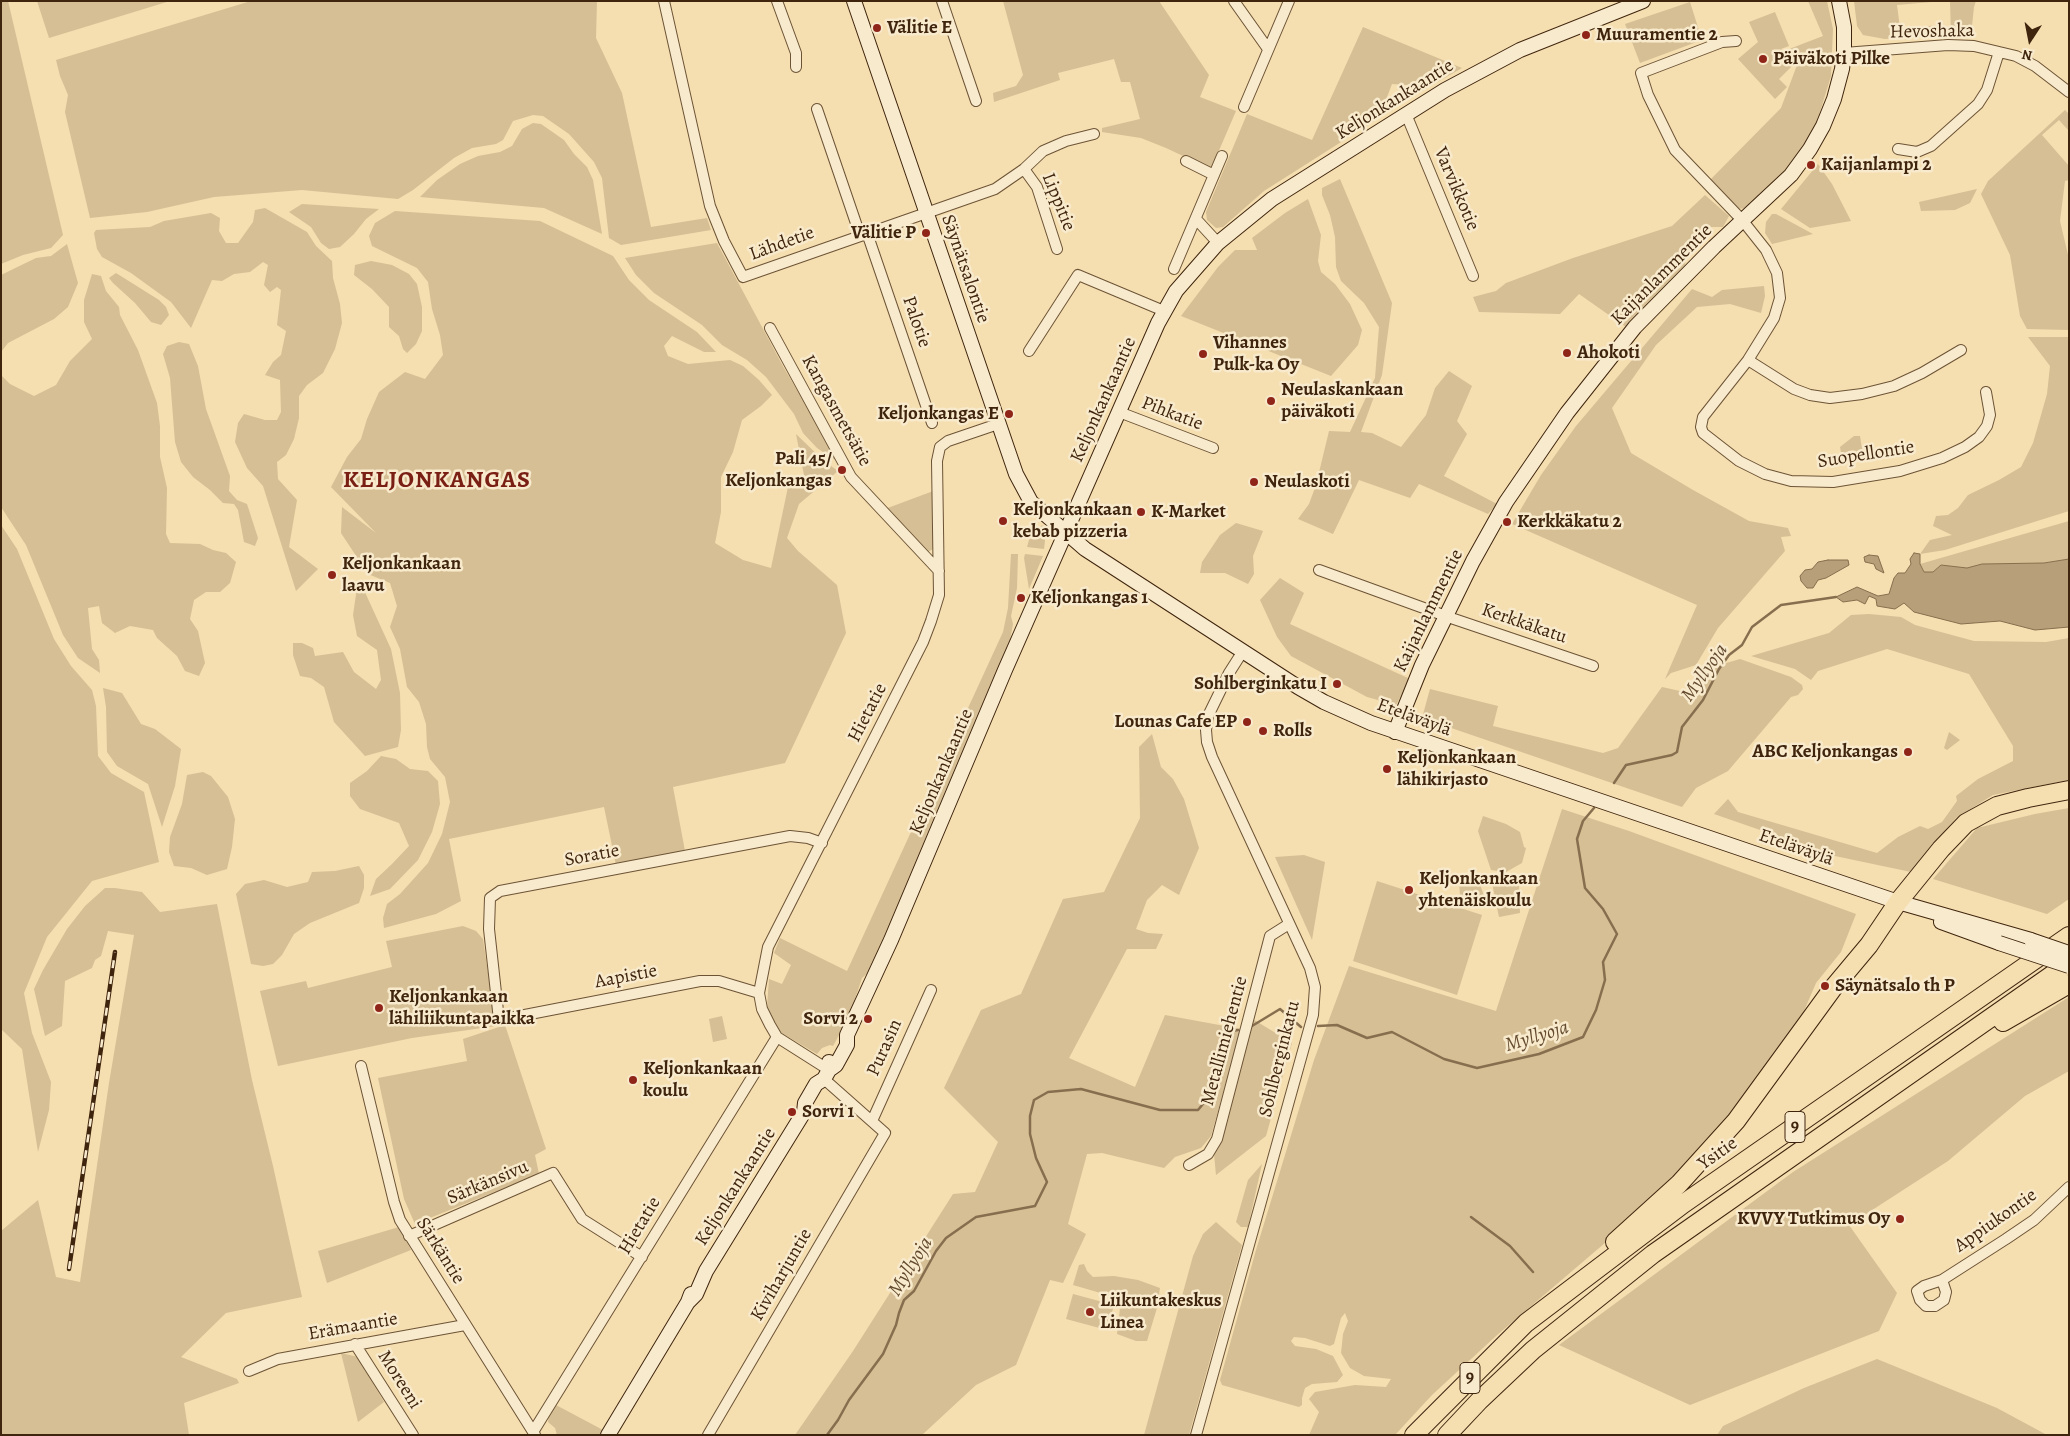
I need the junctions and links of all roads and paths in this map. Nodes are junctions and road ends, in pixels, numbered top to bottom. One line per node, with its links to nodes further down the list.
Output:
1 (664, 1): 28 (street, Lähdetie)
2 (777, 1): 13 (street)
3 (854, 1): 25 (main road, Säynätsalontie)
4 (942, 1): 15 (street)
5 (1234, 1): 10 (street)
6 (1289, 1): 10 (street)
7 (1839, 1): 12 (main road, Kaijanlammentie)
8 (1640, 2): 18 (main road, Keljonkankaantie)
9 (1736, 41): 27 (street)
10 (1268, 49): 16 (street)
11 (1999, 52): 12 (street, Hevoshaka); 14 (street, Hevoshaka); 20 (street)
12 (1844, 53): 27 (main road, Kaijanlammentie)
13 (796, 67)
14 (2069, 92)
15 (976, 101)
16 (1244, 107)
17 (817, 109): 28 (street, Palotie)
18 (1406, 114): 29 (main road, Keljonkankaantie); 32 (street, Varvikkotie)
19 (1094, 134): 23 (street, Lähdetie)
20 (1898, 149)
21 (1222, 156): 24 (street)
22 (1186, 161): 24 (street)
23 (1024, 169): 25 (street, Lähdetie); 30 (street, Lippitie)
24 (1214, 176): 26 (street)
25 (926, 213): 28 (street, Lähdetie); 41 (main road, Säynätsalontie)
26 (1196, 219): 29 (street); 31 (street)
27 (1742, 221): 37 (street); 46 (main road, Kaijanlammentie)
28 (864, 234): 40 (street, Palotie)
29 (1218, 243): 33 (main road, Keljonkankaantie)
30 (1058, 250)
31 (1174, 269)
32 (1473, 276)
33 (1164, 311): 36 (street); 39 (main road, Keljonkankaantie)
34 (770, 328): 45 (street, Kangasmetsätie)
35 (1960, 350): 37 (street)
36 (1029, 351)
37 (1748, 360): 38 (street, Suopellontie)
38 (1986, 392)
39 (1119, 412): 42 (street, Pihkatie); 43 (main road, Keljonkankaantie)
40 (932, 423)
41 (998, 424): 43 (main road, Säynätsalontie); 45 (street, Hietatie)
42 (1213, 448)
43 (1066, 534): 47 (main road, Eteläväylä); 63 (main road, Keljonkankaantie)
44 (1319, 570): 46 (street, Kerkkäkatu)
45 (939, 571): 51 (street, Hietatie)
46 (1445, 616): 48 (street, Kerkkäkatu); 49 (main road, Kaijanlammentie)
47 (1243, 651): 49 (main road, Eteläväylä); 53 (street, Sohlberginkatu)
48 (1593, 666)
49 (1395, 732): 52 (main road, Eteläväylä)
50 (2069, 790): 52 (highway)
51 (822, 842): 59 (street, Hietatie); 60 (street, Soratie)
52 (1898, 902): 55 (main road, Eteläväylä, bridge); 56 (main road, Eteläväylä, bridge); 72 (highway)
53 (1289, 924): 67 (street, Metallimiehentie); 80 (street, Sohlberginkatu)
54 (2069, 936): 72 (highway, Ysitie / 9)
55 (2069, 953)
56 (2069, 964): 64 (highway, 9)
57 (2069, 984): 64 (highway)
58 (931, 990): 65 (street, Purasin)
59 (759, 992): 60 (street, Aapistie); 61 (street, Hietatie)
60 (499, 1020)
61 (777, 1037): 63 (street, Hietatie); 70 (street, Hietatie)
62 (362, 1066): 69 (street, Särkäntie)
63 (826, 1075): 65 (street, Hietatie); 78 (main road, Keljonkankaantie)
64 (1907, 1076): 82 (highway, 9)
65 (872, 1121): 66 (street, Hietatie)
66 (885, 1133): 79 (street, Kiviharjuntie)
67 (1189, 1165)
68 (2069, 1187): 71 (street, Appiukontie)
69 (409, 1236): 70 (street, Särkänsivu); 73 (street, Särkäntie)
70 (642, 1257): 76 (street, Hietatie)
71 (1942, 1280)
72 (1526, 1323): 81 (highway, Ysitie / 9)
73 (466, 1326): 74 (street, Erämaantie); 76 (street, Särkäntie)
74 (355, 1344): 75 (street, Erämaantie); 77 (street, Moreeni)
75 (249, 1371)
76 (534, 1433)
77 (413, 1435)
78 (608, 1435)
79 (708, 1435)
80 (1196, 1435)
81 (1414, 1435)
82 (1446, 1435)

